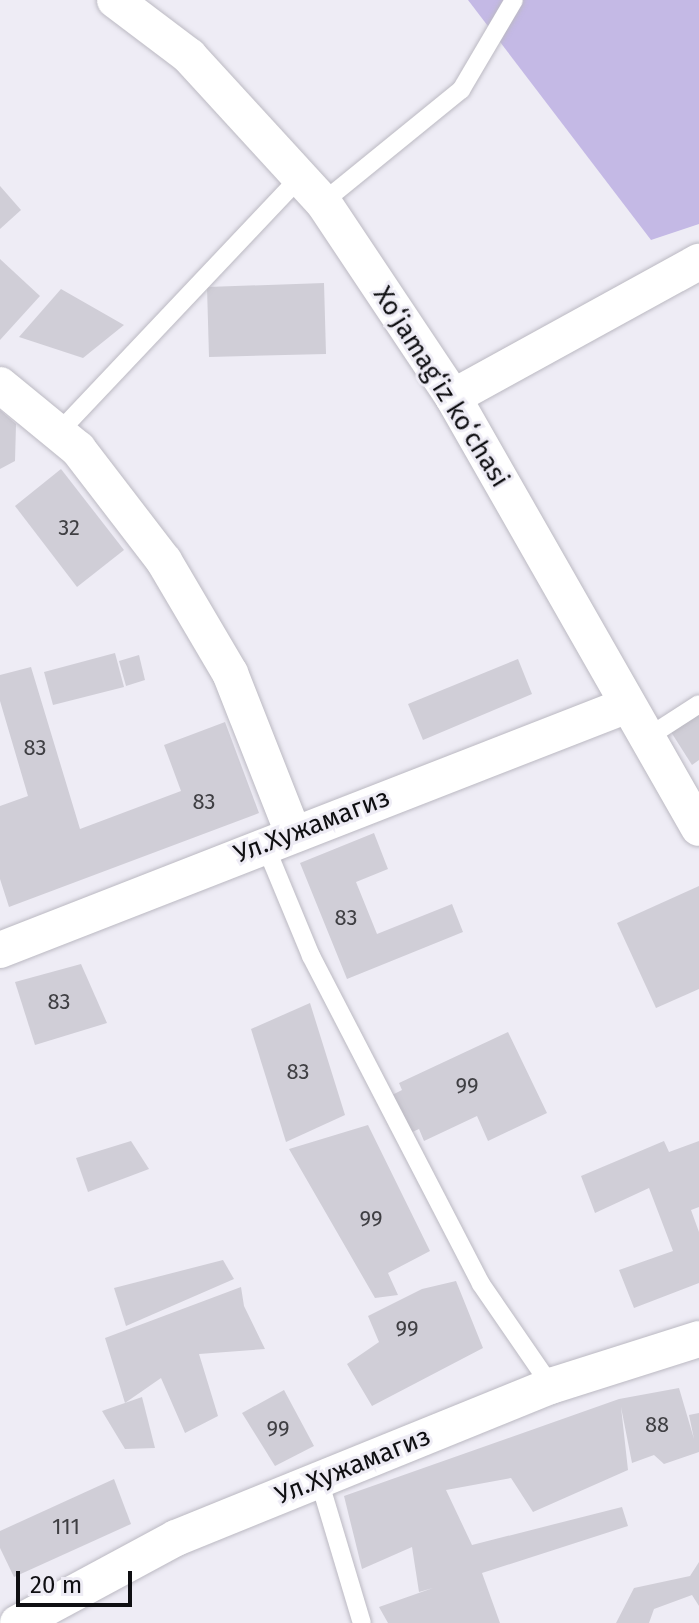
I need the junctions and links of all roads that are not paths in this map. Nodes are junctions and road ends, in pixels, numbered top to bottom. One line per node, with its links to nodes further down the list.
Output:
1 (115, 0): 3 (street, Xoʻjamagʻiz koʻchasi)
2 (514, 0): 3 (lane)
3 (312, 188): 6 (street, Xoʻjamagʻiz koʻchasi); 7 (lane)
4 (699, 262): 6 (street)
5 (0, 385): 7 (street)
6 (453, 397): 9 (street, Xoʻjamagʻiz koʻchasi)
7 (59, 432): 12 (street)
8 (699, 704): 10 (lane)
9 (625, 706): 10 (street, Xoʻjamagʻiz koʻchasi); 12 (street, Ул.Хужамагиз)
10 (645, 739): 11 (street, Xoʻjamagʻiz koʻchasi)
11 (699, 828)
12 (279, 839): 13 (street, Ул.Хужамагиз); 15 (lane)
13 (0, 950)
14 (699, 1339): 15 (street, Ул.Хужамагиз)
15 (551, 1386): 16 (street, Ул.Хужамагиз)
16 (319, 1480): 17 (street, Ул.Хужамагиз); 18 (lane)
17 (18, 1623)
18 (362, 1623)

